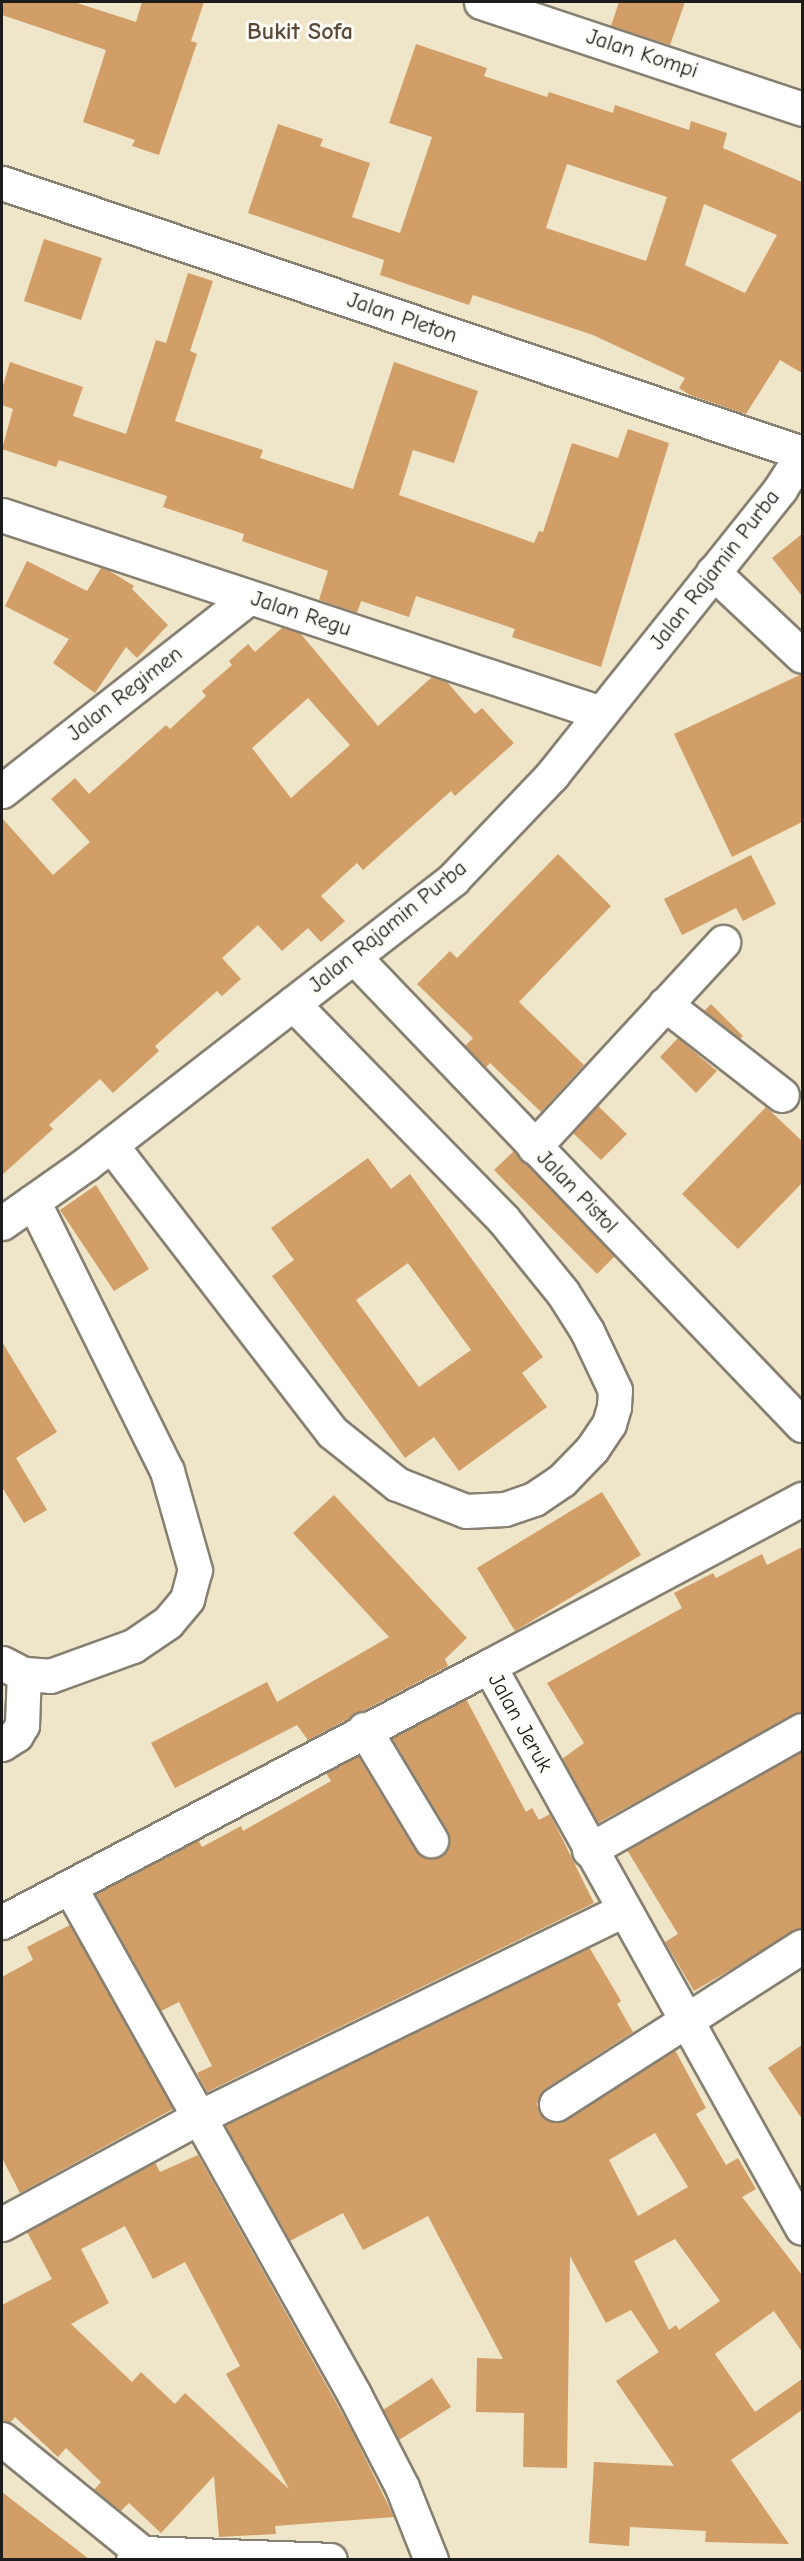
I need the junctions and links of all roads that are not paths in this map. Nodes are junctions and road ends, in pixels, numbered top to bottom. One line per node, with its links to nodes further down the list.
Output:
1 (481, 2): 2 (street, Jalan Kompi)
2 (802, 109)
3 (2, 183): 4 (street, Jalan Pleton)
4 (802, 454): 6 (street, Jalan Rajamin Purba)
5 (2, 515): 7 (street, Jalan Regu)
6 (713, 572): 8 (street); 9 (street, Jalan Rajamin Purba)
7 (249, 597): 9 (street, Jalan Regu); 10 (street, Jalan Regimen)
8 (802, 656)
9 (601, 713): 12 (street, Jalan Rajamin Purba)
10 (2, 791)
11 (723, 942): 14 (street)
12 (354, 957): 13 (street, Jalan Rajamin Purba); 17 (street, Jalan Pistol)
13 (293, 1004): 16 (street, Jalan Rajamin Purba); 16 (street)
14 (665, 1004): 15 (street); 17 (street)
15 (782, 1095)
16 (111, 1145): 18 (street, Jalan Rajamin Purba)
17 (534, 1147): 20 (street, Jalan Pistol)
18 (33, 1201): 19 (street, Jalan Rajamin Purba); 23 (street)
19 (2, 1223)
20 (802, 1425)
21 (802, 1499): 22 (street)
22 (489, 1666): 24 (street, Jalan Jeruk); 28 (street, Jalan Jeruk)
23 (13, 1669): 26 (street)
24 (364, 1729): 27 (street); 29 (street, Jalan Jeruk)
25 (802, 1731): 28 (street)
26 (2, 1744)
27 (431, 1840)
28 (589, 1850): 30 (street, Jalan Jeruk)
29 (71, 1889): 31 (street, Jalan Jeruk); 35 (street)
30 (623, 1910): 33 (street, Jalan Jeruk); 35 (street)
31 (2, 1922)
32 (802, 1946): 33 (street)
33 (684, 2019): 34 (street); 37 (street, Jalan Jeruk)
34 (556, 2104)
35 (197, 2118): 36 (street); 41 (street)
36 (2, 2224)
37 (802, 2228)
38 (2, 2439): 39 (street)
39 (142, 2557): 40 (street)
40 (330, 2559)
41 (431, 2559)

